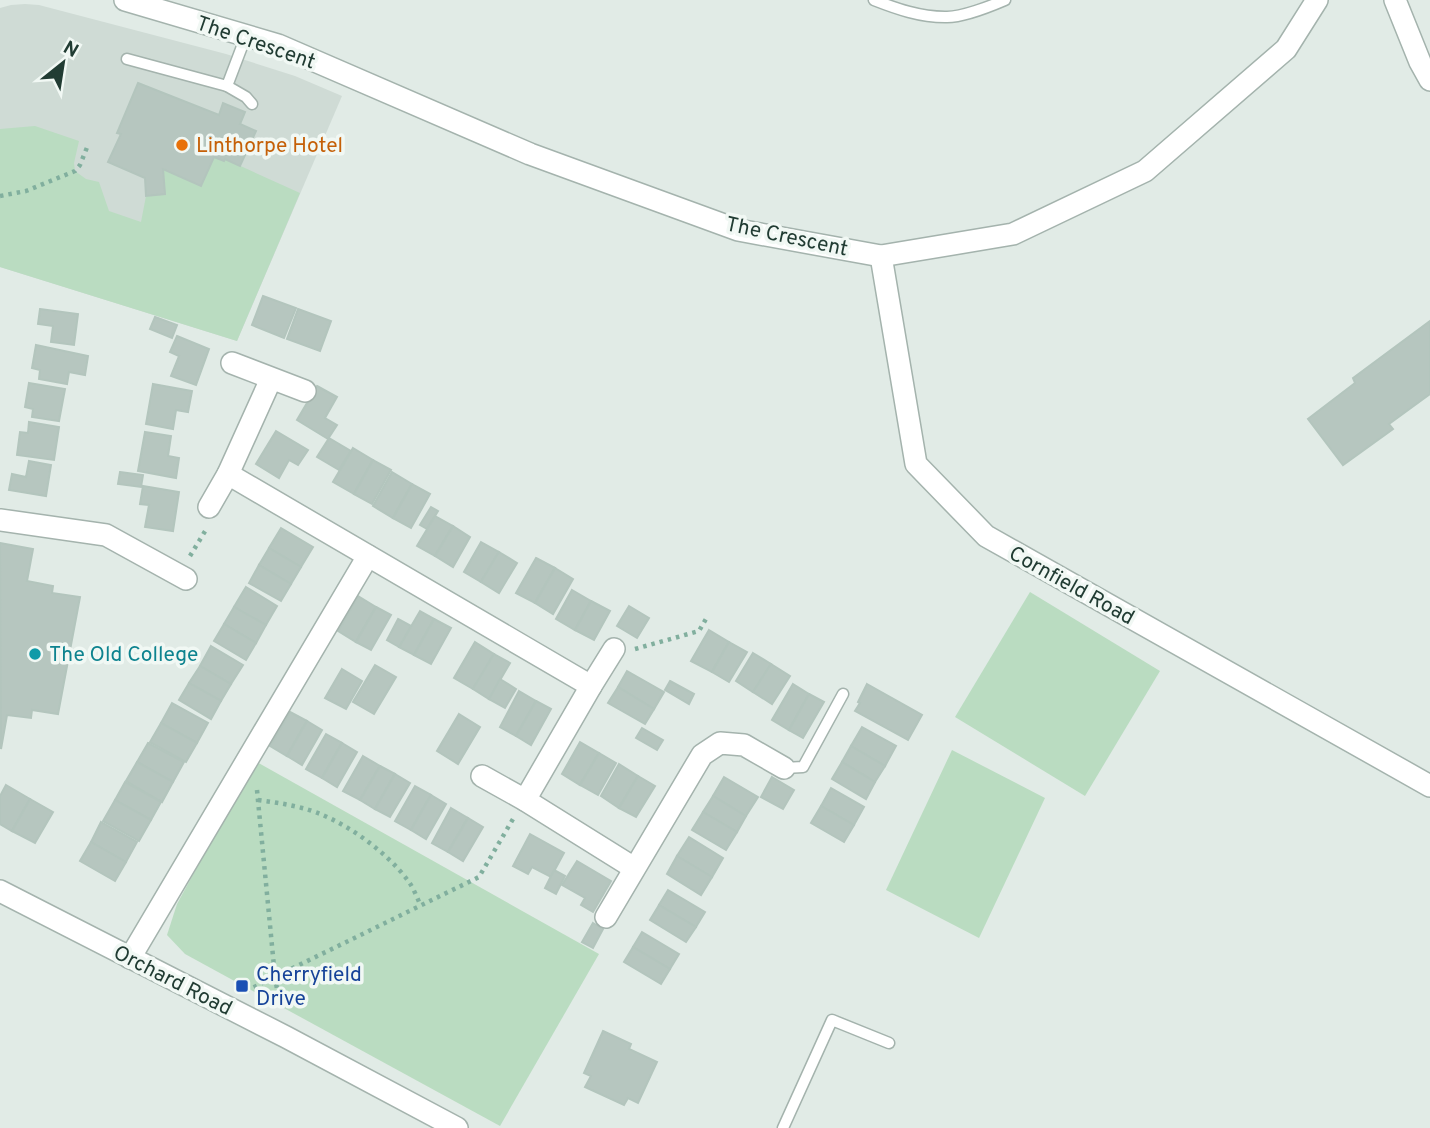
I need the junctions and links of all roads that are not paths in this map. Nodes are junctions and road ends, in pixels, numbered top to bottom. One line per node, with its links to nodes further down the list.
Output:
1 (125, 0): 6 (street, The Crescent)
2 (874, 0): 3 (lane)
3 (1005, 0)
4 (1317, 0): 11 (street, The Crescent)
5 (1395, 0): 8 (street)
6 (246, 36): 9 (lane); 11 (street, The Crescent)
7 (127, 60): 9 (lane)
8 (1430, 80)
9 (226, 86): 10 (lane)
10 (251, 104)
11 (881, 256): 25 (street, Cornfield Road)
12 (232, 363): 13 (street)
13 (271, 379): 14 (street); 15 (street)
14 (305, 391)
15 (228, 474): 16 (street); 18 (street)
16 (209, 507)
17 (0, 520): 19 (street)
18 (368, 556): 21 (street); 30 (street)
19 (182, 577)
20 (614, 649): 21 (street)
21 (591, 686): 26 (street)
22 (843, 694): 23 (lane)
23 (784, 768): 27 (street)
24 (482, 776): 26 (street)
25 (1430, 786)
26 (525, 800): 27 (street)
27 (634, 869): 29 (street)
28 (0, 891): 30 (street, Orchard Road)
29 (606, 917)
30 (130, 958): 32 (street, Orchard Road)
31 (889, 1043): 33 (lane)
32 (457, 1128)
33 (783, 1128)

